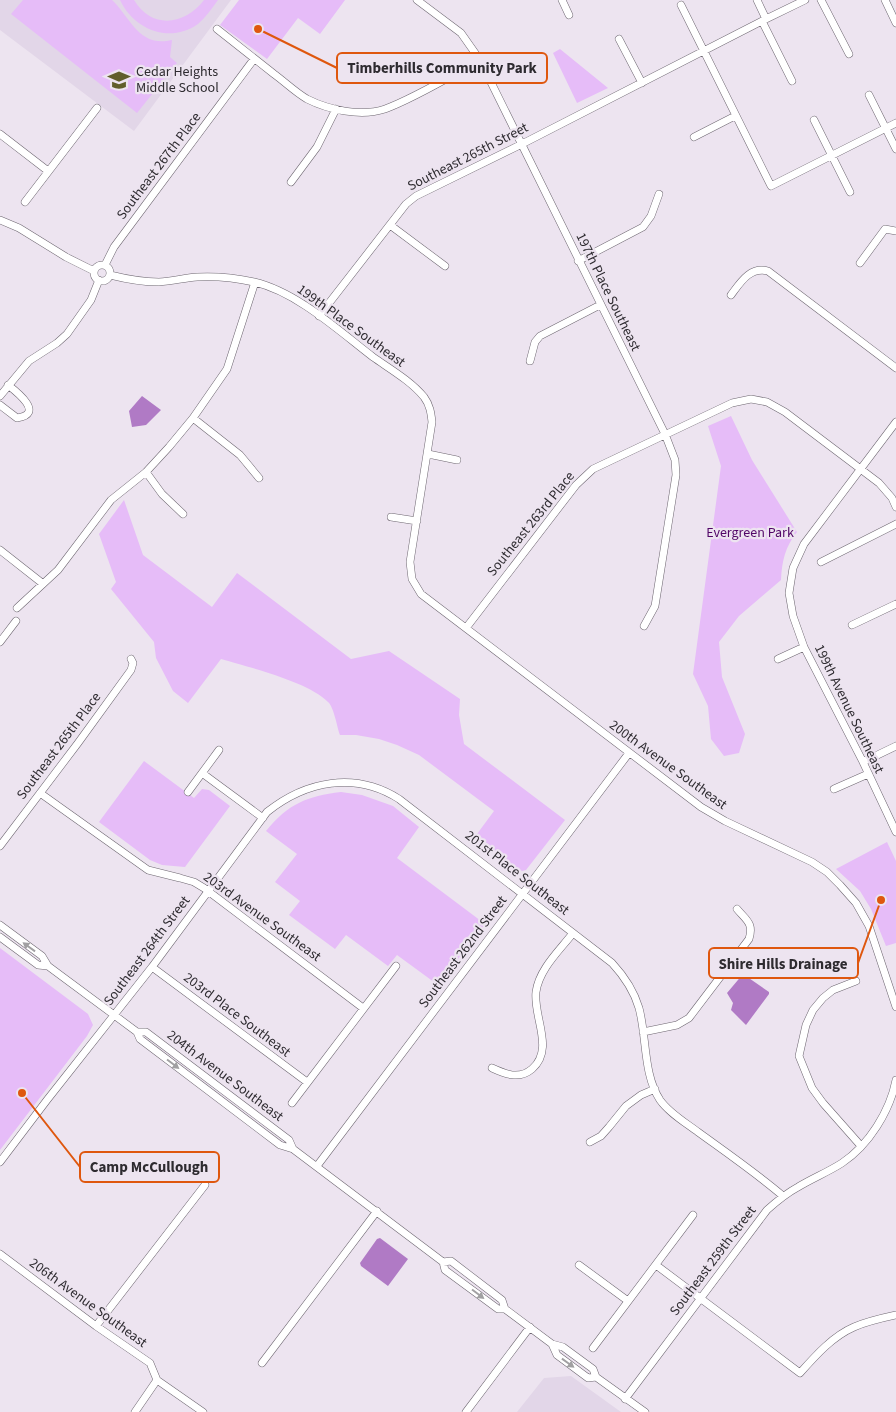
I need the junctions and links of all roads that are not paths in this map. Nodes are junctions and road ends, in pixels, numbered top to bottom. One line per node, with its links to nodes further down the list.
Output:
1 (417, 0): 16 (street, 197th Place Southeast)
2 (562, 0): 8 (street)
3 (757, 0): 9 (street)
4 (805, 0): 9 (street, Southeast 265th Street)
5 (821, 0): 14 (street)
6 (885, 0): 10 (street)
7 (681, 5): 13 (street)
8 (569, 15)
9 (764, 20): 13 (street, Southeast 265th Street); 17 (street)
10 (896, 23)
11 (217, 30): 15 (street)
12 (619, 40): 18 (street)
13 (703, 51): 18 (street, Southeast 265th Street); 22 (street)
14 (849, 54)
15 (254, 59): 21 (street); 41 (street, Southeast 267th Place)
16 (480, 60): 21 (street); 28 (street, 197th Place Southeast)
17 (792, 81)
18 (642, 83): 28 (street, Southeast 265th Street)
19 (869, 95): 25 (street)
20 (97, 108): 31 (street)
21 (336, 109): 32 (street)
22 (735, 116): 27 (street); 30 (street)
23 (814, 120): 30 (street)
24 (896, 123): 25 (street)
25 (885, 128): 29 (street); 30 (street)
26 (0, 134): 31 (street)
27 (694, 137)
28 (522, 144): 37 (street, Southeast 265th Street); 39 (street, 197th Place Southeast)
29 (896, 149)
30 (832, 155): 33 (street)
31 (48, 172): 35 (street)
32 (291, 182)
33 (850, 192)
34 (659, 194): 39 (street)
35 (25, 202)
36 (0, 220): 43 (street)
37 (390, 225): 42 (street); 49 (street, Southeast 265th Street)
38 (896, 231): 40 (street)
39 (578, 261): 48 (street, 197th Place Southeast)
40 (860, 263)
41 (105, 265): 43 (street); 44 (street)
42 (446, 266)
43 (94, 271): 45 (street)
44 (110, 275): 45 (street); 46 (street, 199th Place Southeast)
45 (99, 280): 52 (street)
46 (255, 282): 49 (street, 199th Place Southeast); 55 (street)
47 (731, 295): 51 (street)
48 (600, 305): 50 (street); 57 (street, 197th Place Southeast)
49 (319, 316): 58 (street, 199th Place Southeast)
50 (530, 361)
51 (896, 368)
52 (8, 385): 53 (street); 54 (street)
53 (0, 396)
54 (0, 405)
55 (193, 418): 61 (street); 62 (street)
56 (896, 422): 60 (street)
57 (665, 434): 60 (street, Southeast 263rd Place); 77 (street, 197th Place Southeast); 78 (street, Southeast 263rd Place)
58 (428, 454): 59 (street); 67 (street, 199th Place Southeast)
59 (457, 460)
60 (861, 468): 63 (street); 80 (street, 199th Avenue Southeast)
61 (146, 472): 65 (street); 72 (street)
62 (259, 478)
63 (894, 497): 64 (street)
64 (896, 507)
65 (183, 514)
66 (391, 518): 67 (street)
67 (416, 521): 71 (street, 199th Place Southeast)
68 (896, 524): 70 (street)
69 (0, 550): 72 (street)
70 (821, 562)
71 (412, 579): 78 (street, 200th Avenue Southeast)
72 (42, 584): 74 (street)
73 (896, 604): 76 (street)
74 (18, 608)
75 (16, 621): 79 (street)
76 (852, 625)
77 (644, 626)
78 (466, 628): 85 (street, 200th Avenue Southeast)
79 (0, 642)
80 (804, 646): 82 (street); 86 (street, 199th Avenue Southeast)
81 (131, 659): 92 (street, Southeast 265th Place)
82 (778, 659)
83 (896, 746): 86 (street)
84 (219, 750): 87 (street)
85 (629, 753): 97 (street, Southeast 262nd Street); 106 (street, 200th Avenue Southeast)
86 (863, 762): 88 (street, 199th Avenue Southeast)
87 (202, 773): 91 (street); 93 (street)
88 (868, 774): 90 (street); 94 (street, 199th Avenue Southeast)
89 (333, 783): 93 (street, Southeast 264th Street); 97 (street, 201st Place Southeast)
90 (834, 789)
91 (188, 792)
92 (40, 793): 95 (street, Southeast 265th Place); 96 (street, 203rd Avenue Southeast)
93 (263, 818): 96 (street, Southeast 264th Street)
94 (896, 832)
95 (0, 846)
96 (208, 891): 104 (street, Southeast 264th Street); 107 (street, 203rd Avenue Southeast)
97 (522, 893): 100 (street, 201st Place Southeast); 119 (street, Southeast 262nd Street)
98 (737, 909): 109 (street)
99 (0, 925): 102 (street, 204th Avenue Southeast, one-way to 99)
100 (573, 933): 109 (street, 201st Place Southeast); 110 (street)
101 (0, 937): 102 (street, 204th Avenue Southeast)
102 (48, 966): 108 (street, 204th Avenue Southeast)
103 (396, 966): 107 (street)
104 (152, 967): 108 (street, Southeast 264th Street); 112 (street, 203rd Place Southeast)
105 (856, 980): 117 (street)
106 (896, 1006)
107 (363, 1008): 112 (street)
108 (114, 1015): 118 (street, Southeast 264th Street); 119 (street, 204th Avenue Southeast)
109 (643, 1032): 113 (street, 201st Place Southeast)
110 (492, 1068)
111 (896, 1080): 114 (street)
112 (308, 1082): 115 (street)
113 (655, 1089): 116 (street); 121 (street, 201st Place Southeast)
114 (895, 1089): 117 (street, Southeast 259th Street)
115 (292, 1103)
116 (590, 1142)
117 (861, 1146): 121 (street, Southeast 259th Street)
118 (0, 1162)
119 (317, 1166): 122 (street, 204th Avenue Southeast)
120 (205, 1185): 130 (street)
121 (783, 1196): 127 (street, Southeast 259th Street)
122 (377, 1212): 131 (street, 204th Avenue Southeast); 133 (street)
123 (693, 1215): 126 (street)
124 (0, 1254): 130 (street, 206th Avenue Southeast)
125 (580, 1265): 128 (street)
126 (656, 1265): 127 (street); 128 (street)
127 (700, 1299): 129 (street); 135 (street, Southeast 259th Street)
128 (628, 1301): 132 (street)
129 (896, 1315)
130 (96, 1326): 134 (street, 206th Avenue Southeast)
131 (530, 1327): 135 (street, 204th Avenue Southeast); 138 (street)
132 (593, 1348)
133 (262, 1363)
134 (158, 1380): 136 (street); 137 (street, 206th Avenue Southeast)
135 (625, 1398): 139 (street, 204th Avenue Southeast)
136 (135, 1412)
137 (203, 1412)
138 (466, 1412)
139 (645, 1412)

